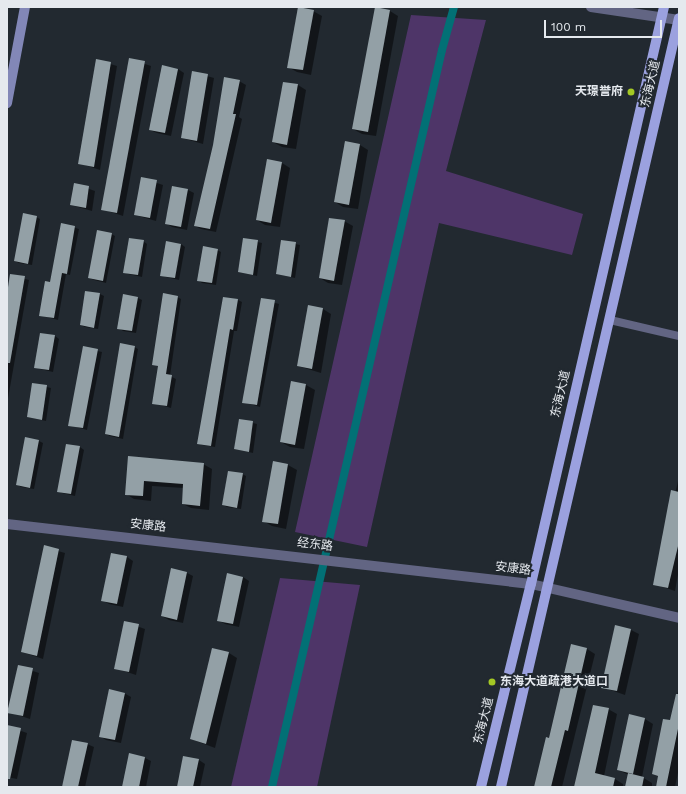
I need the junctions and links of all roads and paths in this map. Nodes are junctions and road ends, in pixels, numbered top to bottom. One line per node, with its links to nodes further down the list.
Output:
1 (25, 7): 6 (main road)
2 (591, 7): 4 (street)
3 (664, 7): 4 (main road, 东海大道)
4 (662, 18): 5 (street); 12 (main road, 东海大道)
5 (679, 19): 7 (main road, 东海大道)
6 (7, 103)
7 (610, 320): 8 (street); 13 (main road, 东海大道)
8 (679, 336)
9 (7, 524): 10 (street, 安康路)
10 (286, 555): 11 (street, 经东路)
11 (341, 562): 12 (street, 安康路)
12 (531, 584): 13 (street, 安康路); 15 (main road, 东海大道)
13 (549, 587): 14 (street, 安康路); 16 (main road, 东海大道)
14 (679, 618)
15 (481, 787)
16 (502, 787)

